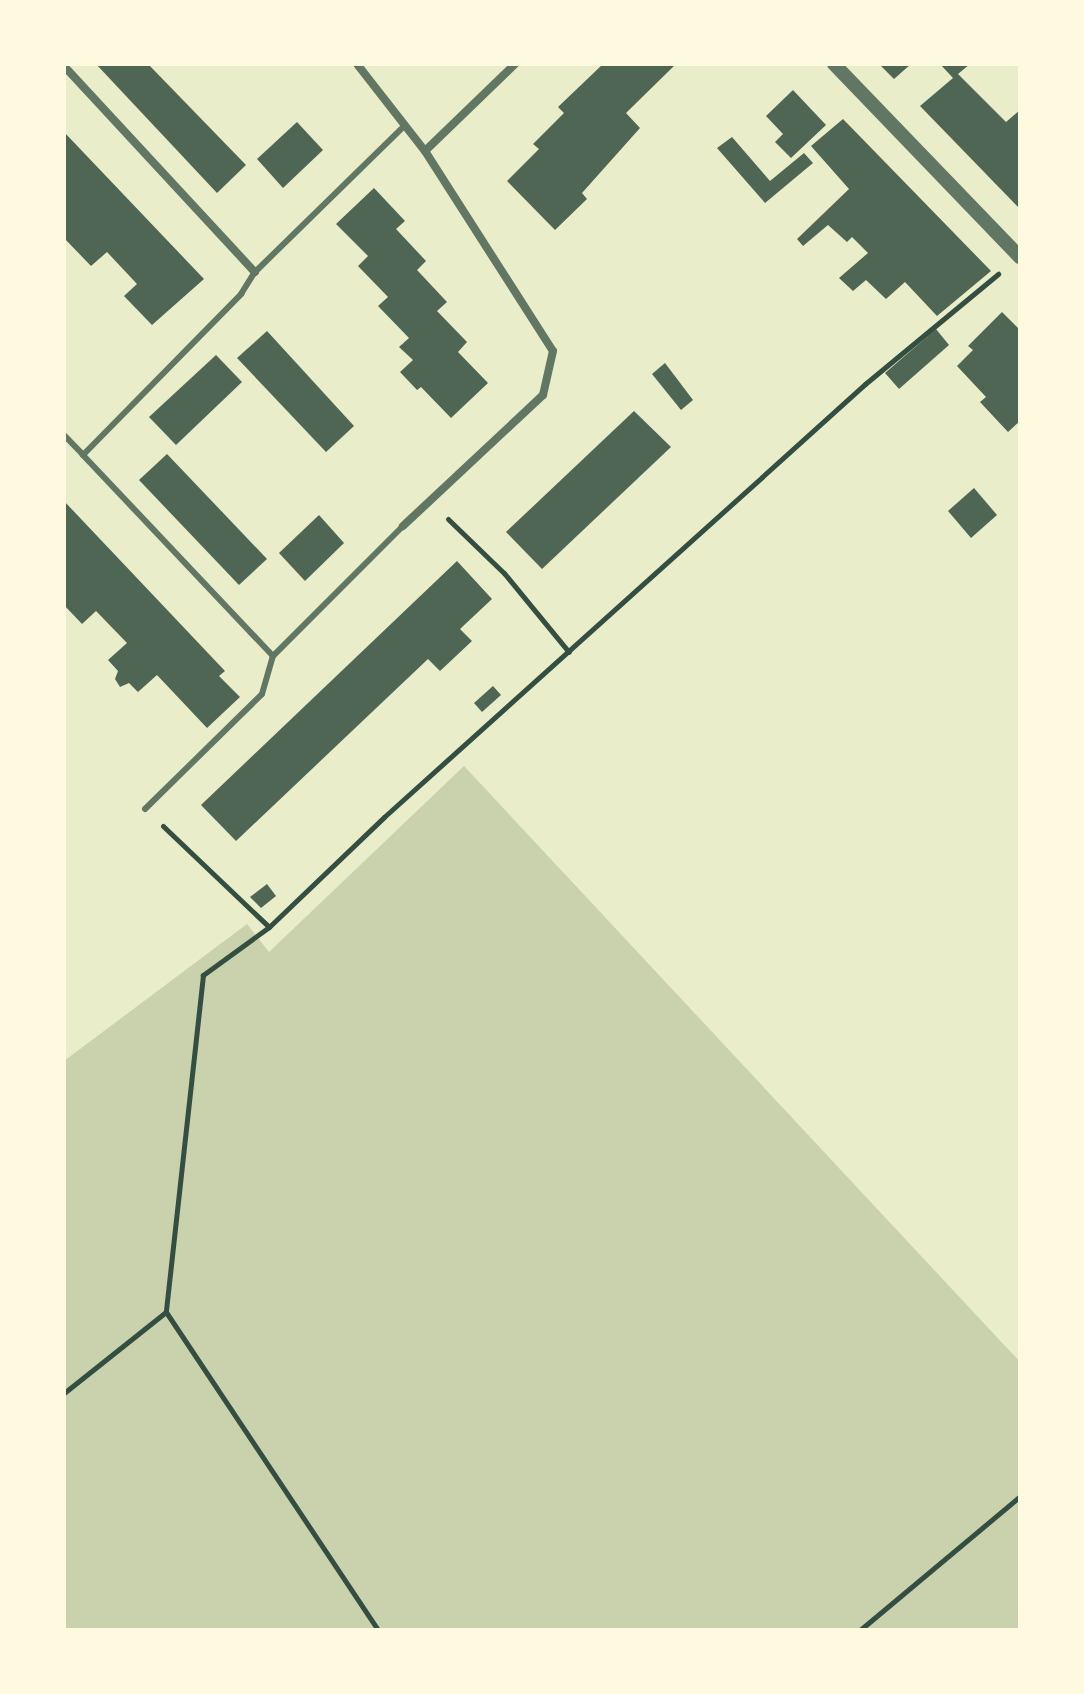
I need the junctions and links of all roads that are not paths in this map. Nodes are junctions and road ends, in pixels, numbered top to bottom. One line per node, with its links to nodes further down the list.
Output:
1 (357, 64): 5 (street)
2 (515, 64): 6 (street)
3 (834, 64): 7 (street)
4 (64, 66): 8 (street)
5 (404, 126): 6 (street); 8 (lane)
6 (425, 151): 11 (street)
7 (1020, 257)
8 (255, 272): 10 (lane)
9 (64, 435): 10 (lane)
10 (83, 455): 12 (lane)
11 (403, 526): 12 (lane)
12 (273, 656): 13 (lane)
13 (145, 809)

